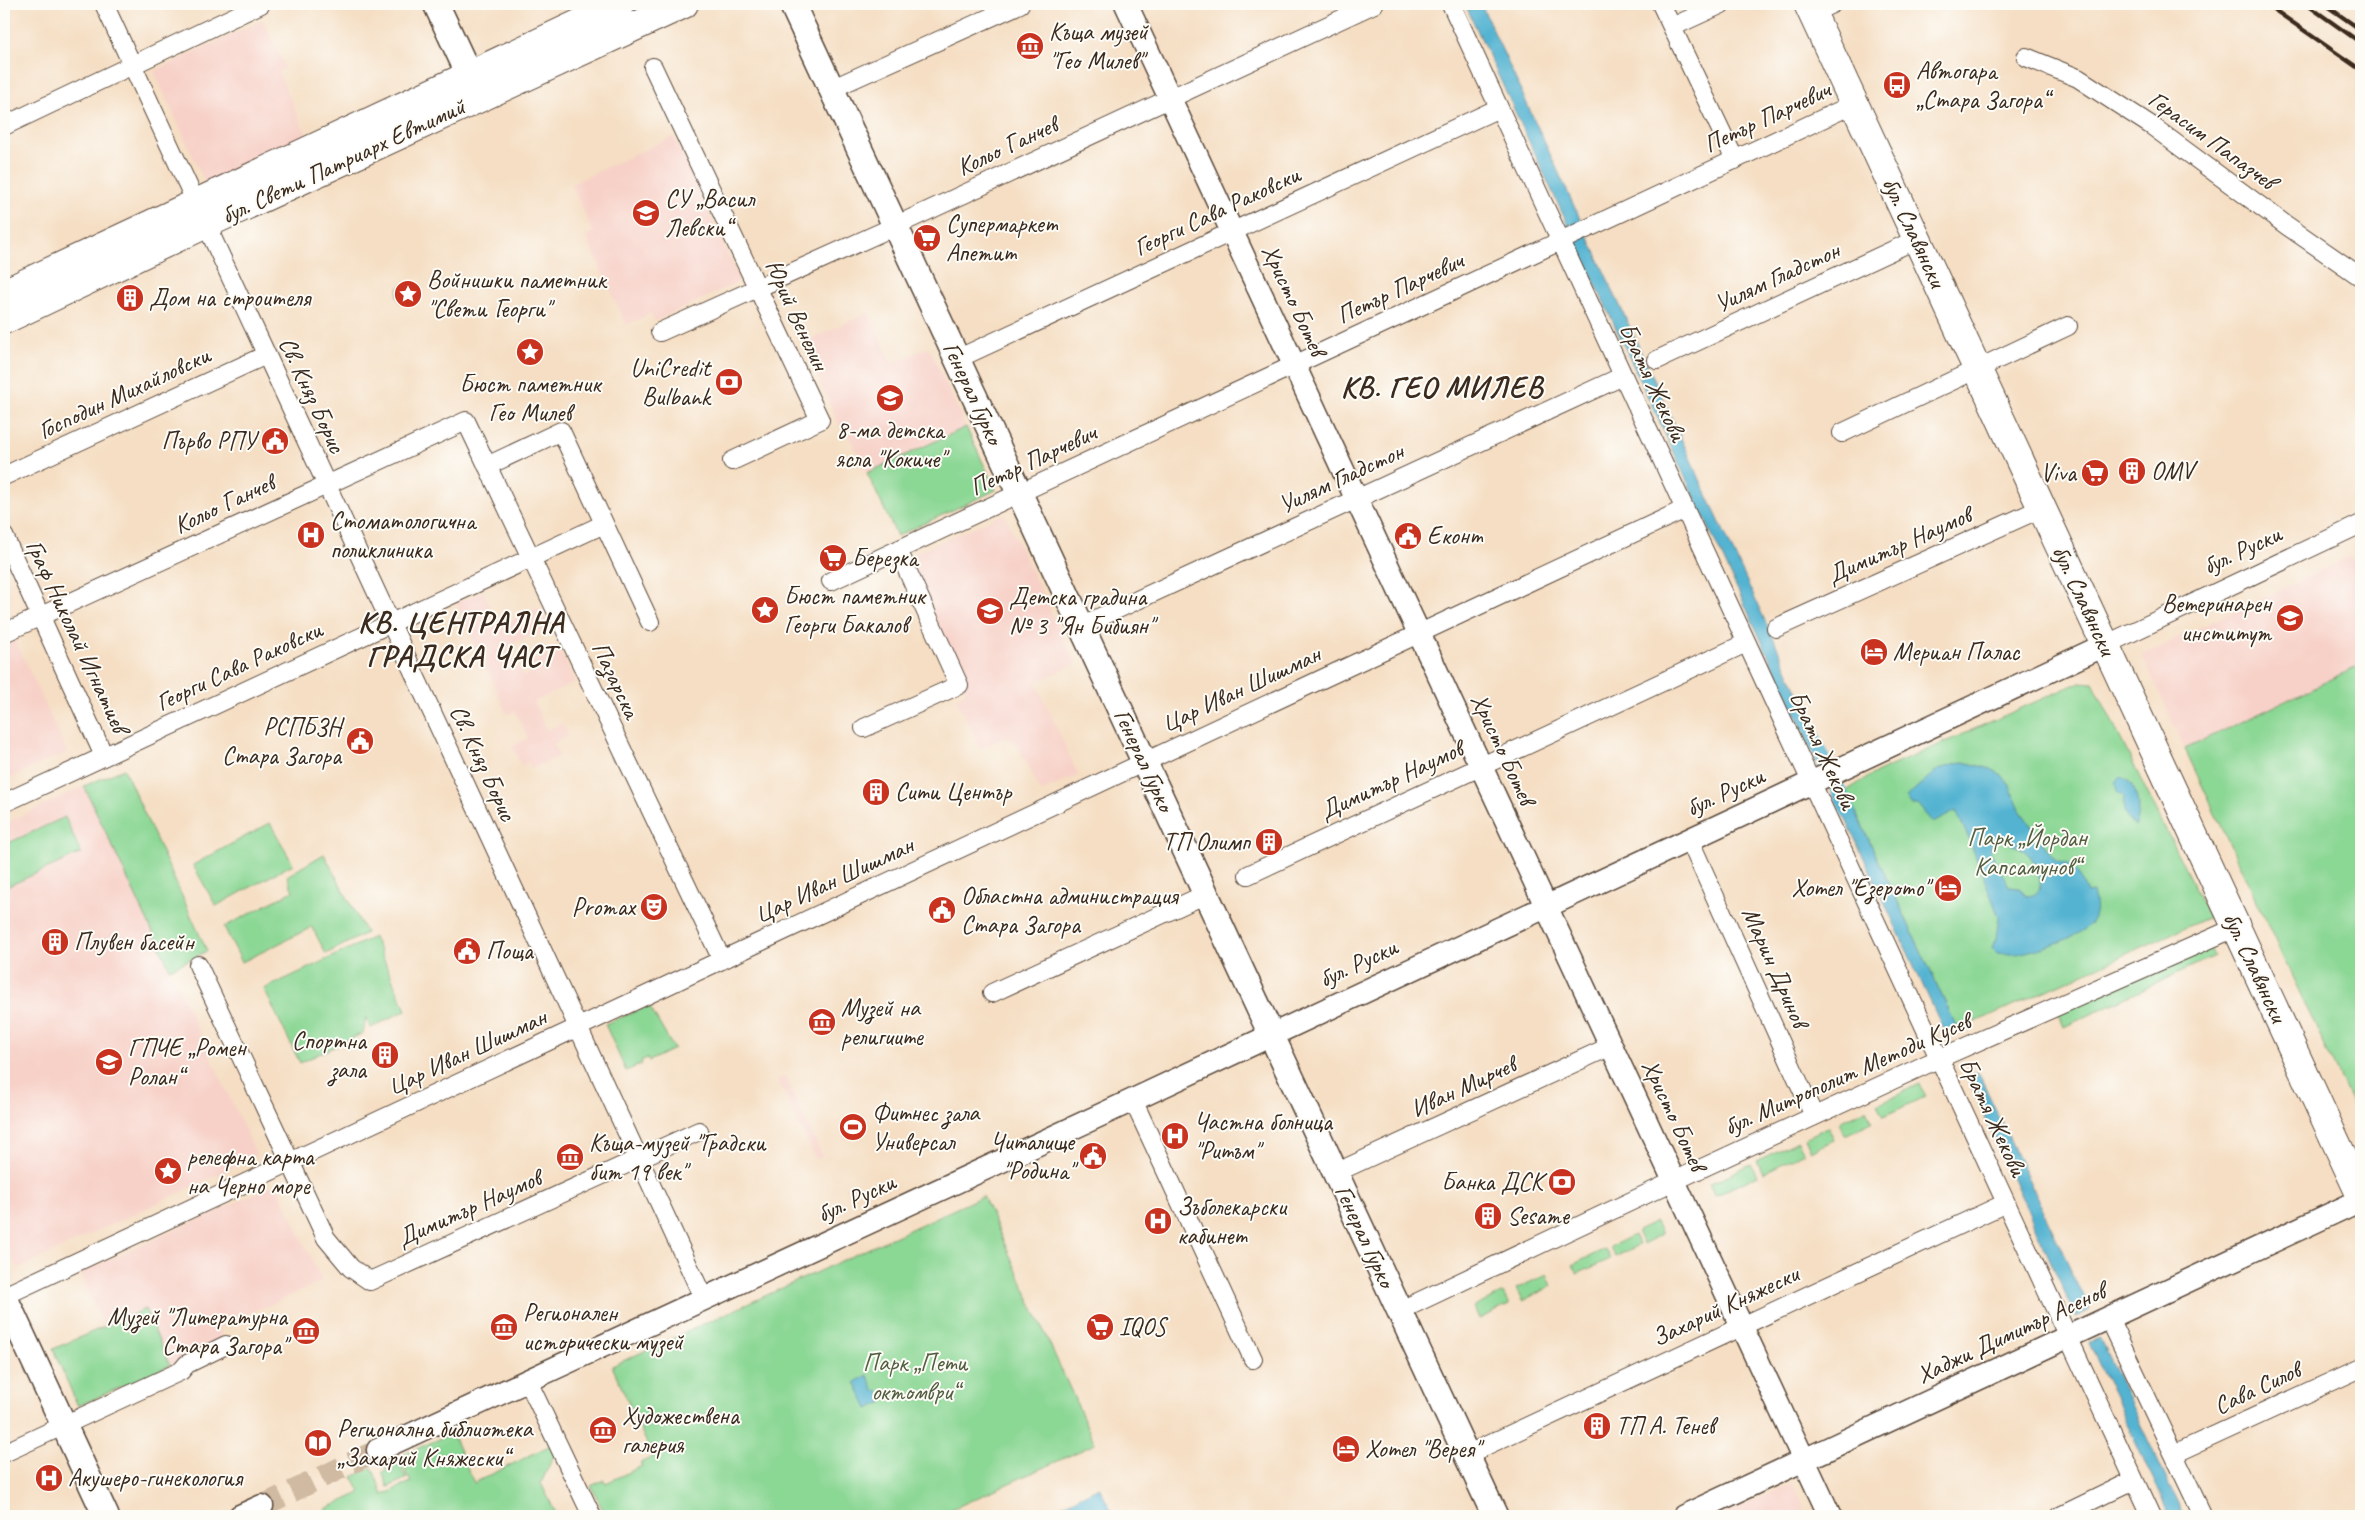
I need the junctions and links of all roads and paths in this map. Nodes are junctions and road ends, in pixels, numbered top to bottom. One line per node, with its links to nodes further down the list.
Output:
1 (104, 4): 17 (street, Св. Княз Борис)
2 (261, 4): 17 (street)
3 (436, 4): 19 (main road)
4 (449, 4): 19 (main road)
5 (621, 4): 19 (main road, бул. Свети Патриарх Евтимий)
6 (684, 4): 19 (main road, бул. Свети Патриарх Евтимий)
7 (792, 4): 20 (main road, Генерал Гурко)
8 (1020, 4): 20 (street)
9 (1126, 4): 21 (street, Христо Ботев)
10 (1374, 4): 21 (street, Кольо Ганчев)
11 (1451, 4): 23 (street, Братя Жекови)
12 (1661, 4): 15 (street)
13 (1722, 4): 15 (street)
14 (1817, 7): 22 (main road, бул. Славянски)
15 (1672, 27): 25 (street)
16 (2026, 57): 31 (street, Герасим Папазчев)
17 (132, 65): 24 (street); 26 (street, Св. Княз Борис)
18 (654, 67): 32 (street, Юрий Венелин)
19 (480, 84): 26 (main road, бул. Свети Патриарх Евтимий)
20 (831, 89): 27 (main road, Генерал Гурко)
21 (1170, 98): 27 (street, Кольо Ганчев); 28 (street, Христо Ботев)
22 (1854, 104): 25 (street, Петър Парчевич); 30 (main road, бул. Славянски)
23 (1499, 108): 28 (street, Георги Сава Раковски); 29 (street, Братя Жекови)
24 (4, 126)
25 (1735, 160): 29 (street, Петър Парчевич)
26 (201, 213): 33 (main road, бул. Свети Патриарх Евтимий); 34 (main road, бул. Свети Патриарх Евтимий); 37 (street, Св. Княз Борис)
27 (895, 226): 32 (street, Кольо Ганчев); 38 (main road, Генерал Гурко)
28 (1232, 231): 38 (street, Георги Сава Раковски); 40 (street, Христо Ботев)
29 (1566, 239): 40 (street, Петър Парчевич); 42 (street, Братя Жекови)
30 (1917, 239): 39 (street, Уилям Гладстон); 41 (main road, бул. Славянски)
31 (2361, 277)
32 (756, 288): 36 (street, Кольо Ганчев); 45 (street, Юрий Венелин)
33 (4, 293)
34 (4, 320)
35 (2068, 326): 41 (street)
36 (660, 332)
37 (266, 355): 47 (street, Господин Михайловски); 48 (street, Св. Княз Борис)
38 (957, 358): 49 (main road, Генерал Гурко)
39 (1657, 360)
40 (1294, 365): 49 (street, Петър Парчевич); 50 (street, Христо Ботев)
41 (1977, 369): 44 (street); 51 (main road, бул. Славянски)
42 (1623, 376): 50 (street, Уилям Гладстон); 52 (street, Братя Жекови)
43 (466, 421): 46 (street, Пазарска); 48 (street, Кольо Ганчев)
44 (1842, 433)
45 (732, 461)
46 (487, 466): 53 (street); 57 (street, Пазарска)
47 (4, 476)
48 (326, 484): 59 (street, Кольо Ганчев); 61 (street, Св. Княз Борис)
49 (1020, 494): 56 (street, Петър Парчевич); 62 (main road, Генерал Гурко)
50 (1356, 499): 62 (street, Уилям Гладстон); 65 (street, Христо Ботев)
51 (2042, 508): 63 (street, Димитър Наумов); 67 (main road, бул. Славянски)
52 (1685, 509): 65 (street, Цар Иван Шишман); 66 (street, Братя Жекови)
53 (604, 524): 57 (street, Георги Сава Раковски); 60 (street)
54 (2361, 524): 67 (street, бул. Руски)
55 (4, 536): 59 (street, Граф Николай Игнатиев)
56 (898, 550): 58 (street, Петър Парчевич); 68 (street)
57 (531, 558): 61 (street, Георги Сава Раковски); 79 (street, Пазарска)
58 (830, 581)
59 (40, 616): 64 (street, Кольо Ганчев); 69 (street, Граф Николай Игнатиев)
60 (650, 622)
61 (390, 623): 69 (street, Георги Сава Раковски); 82 (street, Св. Княз Борис)
62 (1081, 626): 70 (main road, Генерал Гурко)
63 (1776, 628)
64 (4, 633)
65 (1419, 634): 70 (street, Цар Иван Шишман); 71 (street, Христо Ботев)
66 (1746, 643): 71 (street, Димитър Наумов); 72 (street, Братя Жекови)
67 (2105, 645): 72 (street, бул. Руски); 78 (main road, бул. Славянски)
68 (864, 728)
69 (104, 756): 73 (street, Георги Сава Раковски)
70 (1144, 762): 76 (main road, Генерал Гурко); 79 (street, Цар Иван Шишман)
71 (1480, 766): 75 (street, Димитър Наумов); 77 (street, Христо Ботев)
72 (1810, 782): 74 (street, бул. Руски); 85 (street, Братя Жекови)
73 (4, 803)
74 (1689, 839): 77 (street, бул. Руски); 87 (street, Марин Дринов)
75 (1248, 875)
76 (1206, 894): 81 (street); 83 (main road, Генерал Гурко)
77 (1546, 906): 83 (street, бул. Руски); 84 (street, Христо Ботев)
78 (2237, 927): 85 (street, бул. Митрополит Методи Кусев); 93 (main road, бул. Славянски)
79 (722, 960): 82 (street, Цар Иван Шишман)
80 (198, 965): 90 (street)
81 (992, 993)
82 (578, 1028): 89 (street, Св. Княз Борис); 90 (street, Цар Иван Шишман)
83 (1271, 1034): 86 (street, бул. Руски); 91 (main road, Генерал Гурко)
84 (1611, 1046): 91 (street, Иван Мирчев); 92 (street, Христо Ботев)
85 (1938, 1059): 87 (street, бул. Митрополит Методи Кусев); 95 (street, Братя Жекови)
86 (1133, 1100): 97 (street, бул. Руски); 103 (street)
87 (1814, 1116): 92 (street, бул. Митрополит Методи Кусев)
88 (699, 1132): 89 (street, Димитър Наумов)
89 (639, 1158): 90 (street, Димитър Наумов); 97 (street, Св. Княз Борис)
90 (291, 1162): 96 (street, Цар Иван Шишман)
91 (1335, 1173): 98 (main road, Генерал Гурко)
92 (1674, 1180): 98 (street, бул. Митрополит Методи Кусев); 100 (street, Христо Ботев)
93 (2361, 1196)
94 (2361, 1200): 99 (street, Хаджи Димитър Асенов)
95 (2006, 1203): 100 (street, Захарий Княжески); 101 (street, Братя Жекови)
96 (4, 1296): 106 (main road)
97 (703, 1298): 105 (street, бул. Руски)
98 (1399, 1311): 110 (main road, Генерал Гурко)
99 (2109, 1318): 101 (street, Хаджи Димитър Асенов); 109 (street)
100 (1741, 1326): 110 (street, Захарий Княжески); 111 (street, Христо Ботев)
101 (2068, 1337): 111 (street, Хаджи Димитър Асенов); 112 (street, Братя Жекови)
102 (226, 1346): 106 (street)
103 (1253, 1359)
104 (2361, 1368): 109 (street, Сава Силов)
105 (528, 1379): 107 (street, бул. Руски); 116 (street)
106 (64, 1425): 108 (street); 114 (main road)
107 (378, 1450)
108 (4, 1453)
109 (2174, 1454): 122 (street)
110 (1466, 1455): 117 (main road, Генерал Гурко)
111 (1804, 1460): 118 (street, Хаджи Димитър Асенов); 119 (street, Христо Ботев)
112 (2134, 1480): 120 (street); 121 (street, Братя Жекови)
113 (262, 1506): 115 (street)
114 (106, 1516)
115 (240, 1516)
116 (592, 1516)
117 (1495, 1516)
118 (1684, 1516)
119 (1830, 1516)
120 (2060, 1516)
121 (2151, 1516)
122 (2203, 1516)

